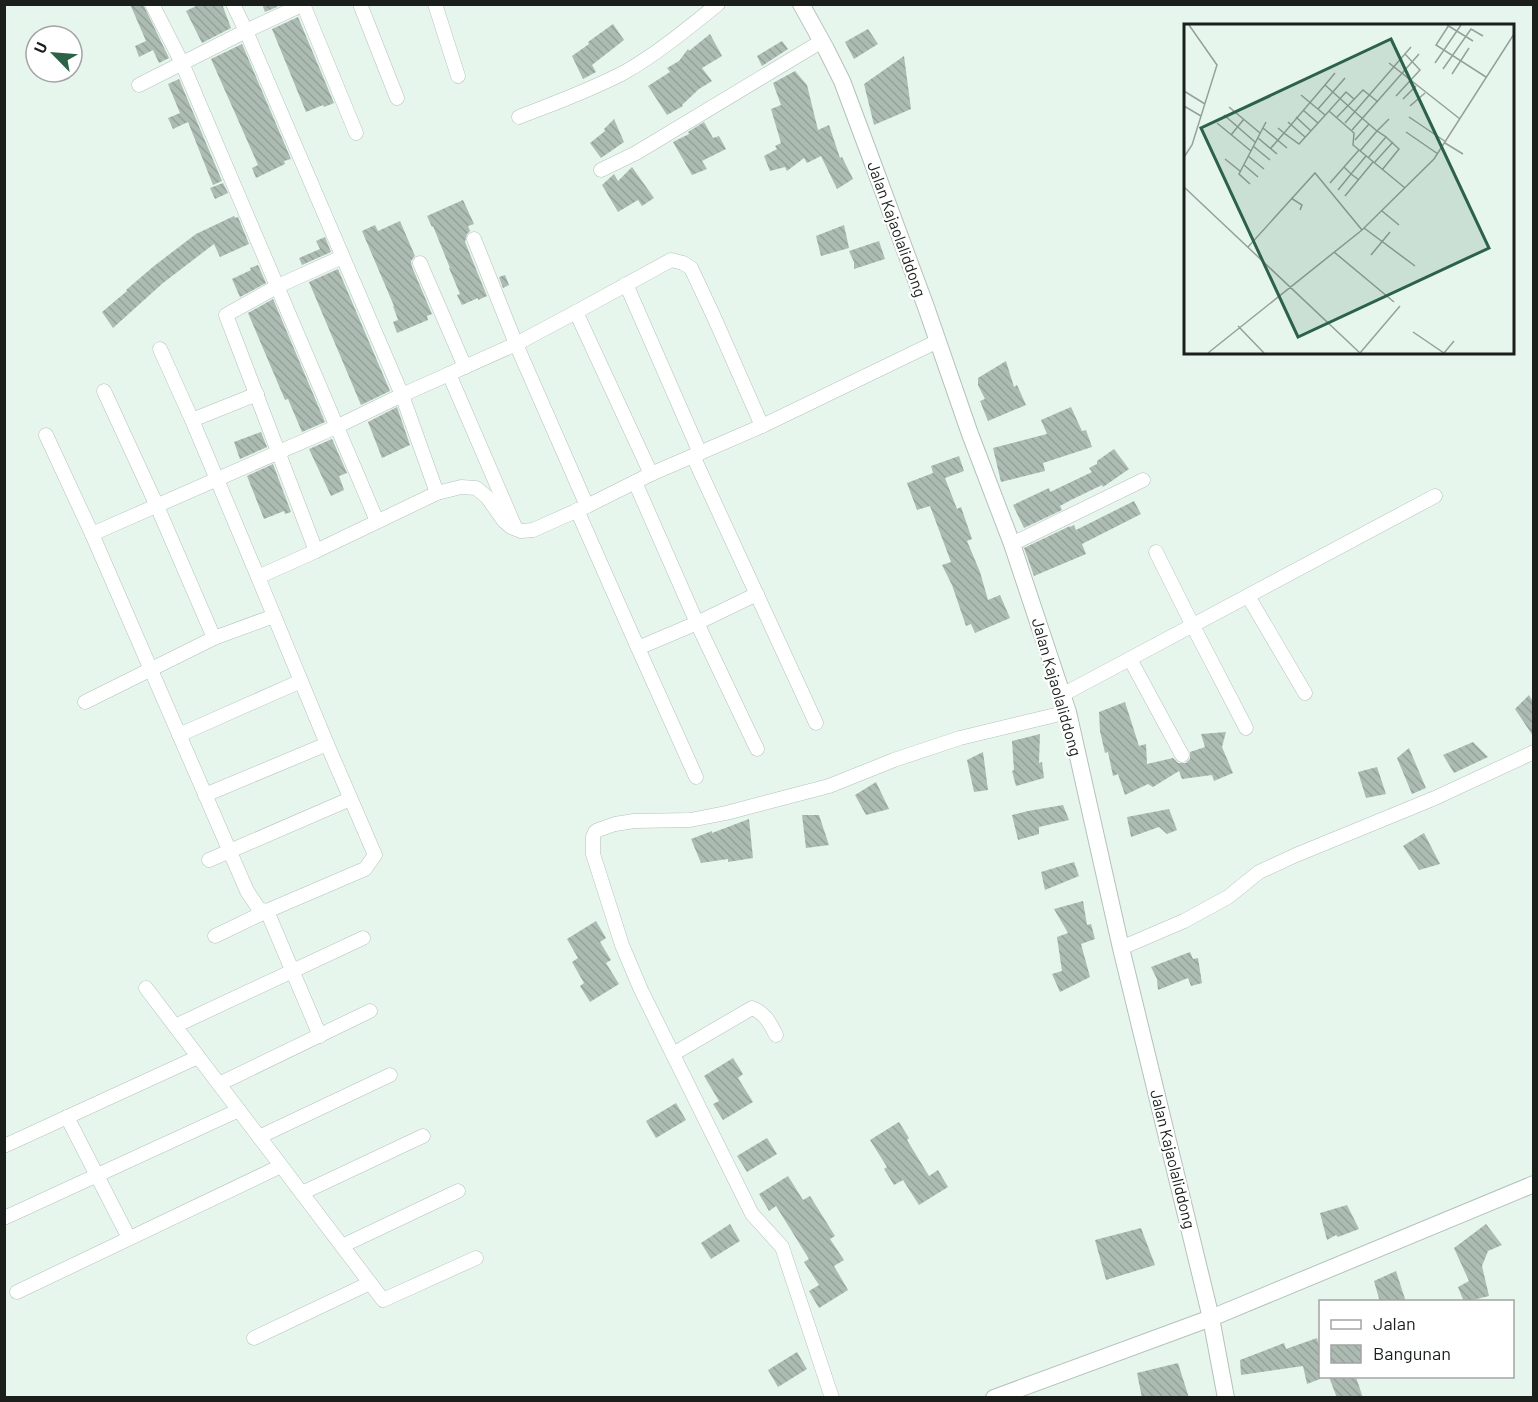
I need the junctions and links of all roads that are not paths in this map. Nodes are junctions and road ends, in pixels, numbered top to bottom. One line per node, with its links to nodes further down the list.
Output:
1 (152, 4): 10 (street)
2 (233, 4): 8 (street)
3 (360, 4): 13 (street)
4 (435, 4): 11 (street)
5 (718, 4): 14 (street)
6 (801, 4): 9 (street, Jalan Kajaolaliddong)
7 (304, 5): 8 (street); 15 (street)
8 (246, 31): 10 (street); 18 (street)
9 (822, 41): 16 (street); 23 (street, Jalan Kajaolaliddong)
10 (182, 63): 12 (street); 21 (street)
11 (458, 76)
12 (139, 85)
13 (397, 98)
14 (519, 117)
15 (356, 133)
16 (601, 170)
17 (474, 239): 24 (street)
18 (342, 257): 21 (street); 30 (street)
19 (420, 263): 26 (street)
20 (626, 284): 22 (street); 32 (street); 36 (street)
21 (278, 286): 29 (street); 33 (street)
22 (576, 312): 24 (street); 37 (street)
23 (938, 341): 32 (street); 48 (street, Jalan Kajaolaliddong)
24 (516, 344): 26 (street); 44 (street)
25 (160, 349): 31 (street)
26 (465, 367): 27 (street)
27 (449, 374): 30 (street); 46 (street)
28 (104, 391): 43 (street)
29 (256, 394): 31 (street); 35 (street)
30 (402, 395): 33 (street); 41 (street)
31 (192, 420): 38 (street)
32 (762, 426): 36 (street)
33 (336, 427): 35 (street); 45 (street)
34 (46, 435): 47 (street)
35 (279, 452): 38 (street); 49 (street)
36 (696, 454): 37 (street); 52 (street)
37 (651, 474): 40 (street)
38 (217, 480): 43 (street); 51 (street)
39 (1143, 480): 48 (street)
40 (635, 482): 44 (street); 55 (street)
41 (437, 493): 45 (street); 46 (street)
42 (1435, 496): 53 (street)
43 (157, 506): 47 (street); 57 (street)
44 (582, 508): 46 (street); 58 (street)
45 (378, 521): 49 (street)
46 (516, 529)
47 (92, 534): 60 (street)
48 (1012, 544): 63 (street, Jalan Kajaolaliddong)
49 (316, 551): 51 (street)
50 (1156, 552): 56 (street)
51 (258, 577): 54 (street)
52 (757, 594): 55 (street); 66 (street)
53 (1248, 596): 56 (street); 62 (street)
54 (274, 616): 57 (street); 61 (street)
55 (697, 623): 58 (street); 70 (street)
56 (1193, 626): 59 (street); 67 (street)
57 (214, 638): 60 (street)
58 (639, 648): 73 (street)
59 (1130, 659): 63 (street); 72 (street)
60 (151, 670): 64 (street); 68 (street)
61 (301, 681): 68 (street); 69 (street)
62 (1305, 693)
63 (1062, 695): 65 (street, Jalan Kajaolaliddong)
64 (85, 702)
65 (1068, 712): 81 (street, Jalan Kajaolaliddong); 88 (street)
66 (816, 723)
67 (1246, 728)
68 (180, 735): 74 (street)
69 (327, 744): 74 (street); 75 (street)
70 (757, 749)
71 (1533, 752): 81 (street)
72 (1182, 755)
73 (696, 777)
74 (205, 795): 76 (street)
75 (350, 799): 76 (street); 78 (street)
76 (230, 852): 77 (street); 78 (street)
77 (209, 860)
78 (267, 911): 79 (street); 82 (street)
79 (215, 936)
80 (363, 938): 82 (street)
81 (1121, 948): 108 (street, Jalan Kajaolaliddong)
82 (293, 971): 85 (street); 87 (street)
83 (146, 988): 85 (street)
84 (370, 1011): 87 (street)
85 (175, 1026): 89 (street)
86 (776, 1035): 88 (street)
87 (320, 1036): 91 (street)
88 (673, 1054): 110 (street)
89 (198, 1056): 91 (street); 93 (street)
90 (390, 1075): 95 (street)
91 (219, 1084): 92 (street)
92 (239, 1110): 95 (street); 98 (street)
93 (67, 1118): 96 (street); 98 (street)
94 (423, 1136): 101 (street)
95 (259, 1137): 97 (street)
96 (4, 1146)
97 (281, 1166): 101 (street); 103 (street)
98 (97, 1175): 102 (street); 103 (street)
99 (1533, 1184): 108 (street)
100 (458, 1191): 104 (street)
101 (302, 1193): 104 (street)
102 (4, 1218)
103 (129, 1238): 107 (street)
104 (342, 1246): 106 (street)
105 (476, 1258): 106 (street)
106 (370, 1283): 109 (street)
107 (17, 1292)
108 (1211, 1318): 111 (street); 112 (street, Jalan Kajaolaliddong)
109 (254, 1338)
110 (832, 1398)
111 (994, 1398)
112 (1226, 1398)

